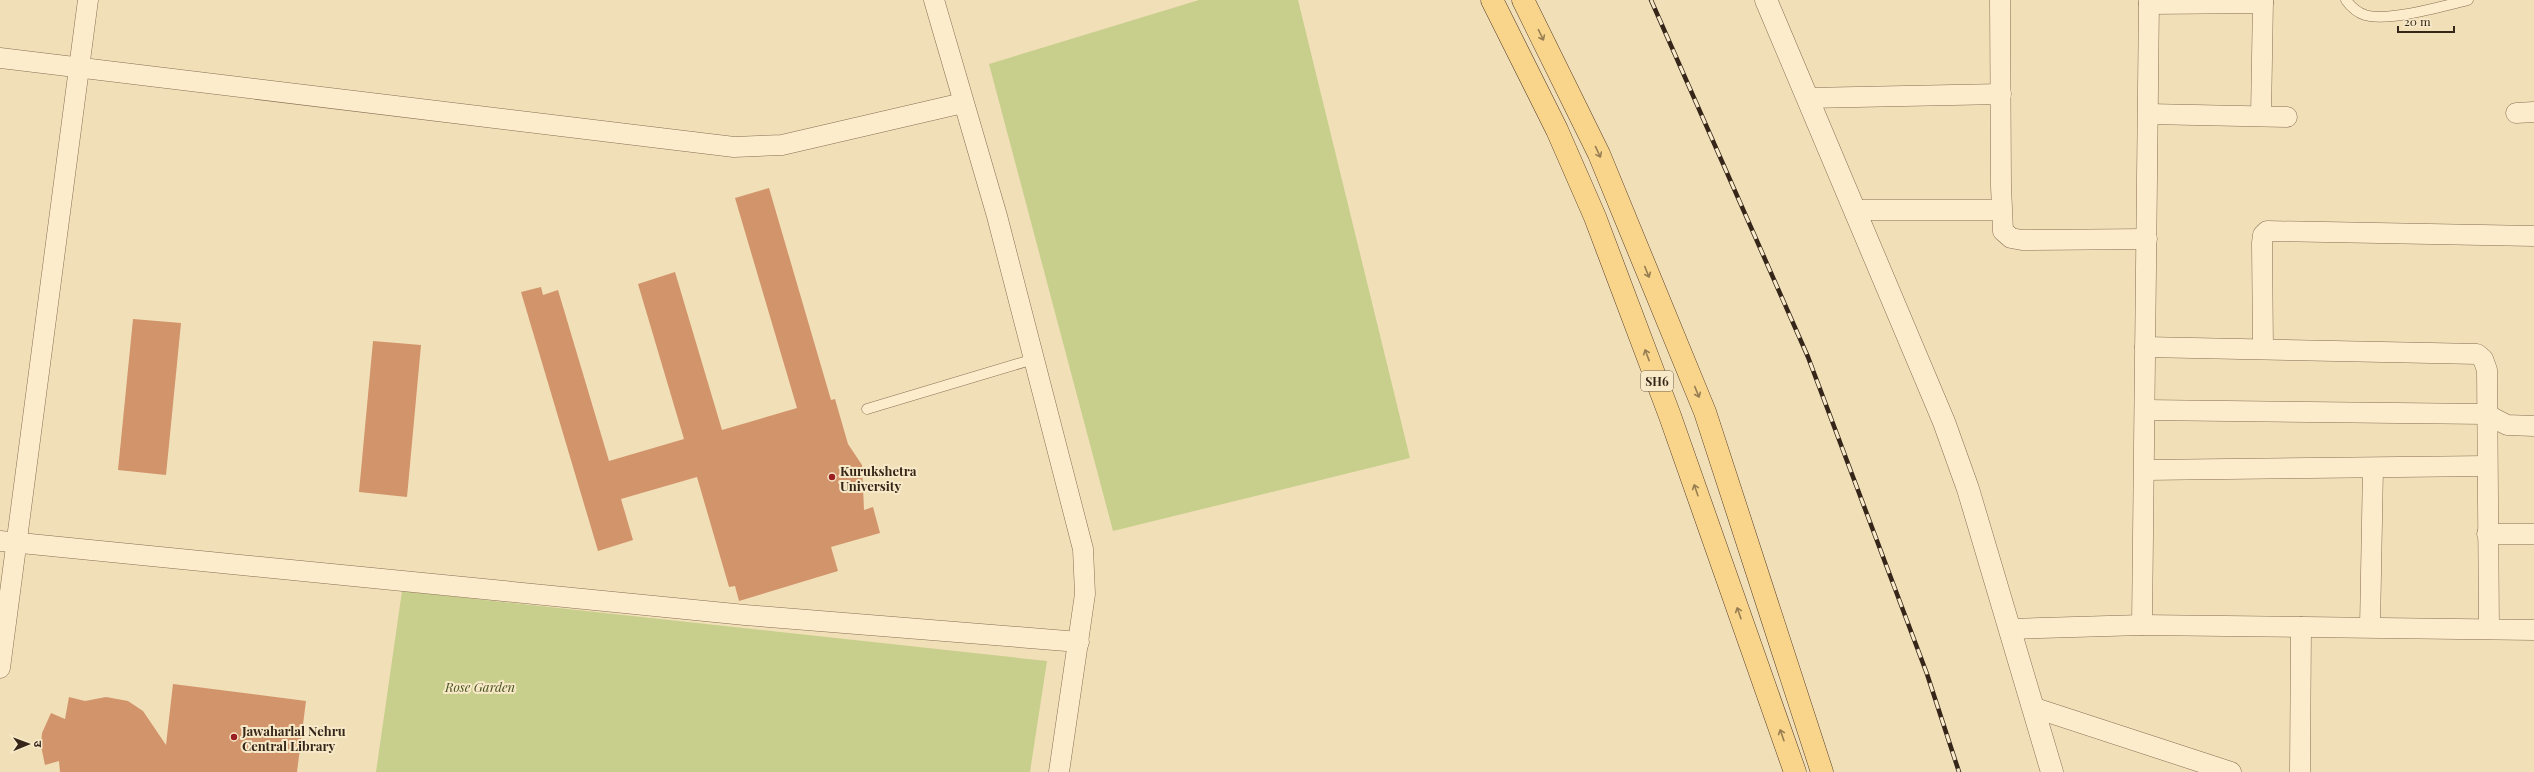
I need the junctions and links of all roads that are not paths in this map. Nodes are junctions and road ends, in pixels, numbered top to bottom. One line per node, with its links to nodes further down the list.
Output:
1 (88, 0): 12 (street)
2 (934, 0): 15 (street)
3 (1492, 0): 46 (main road, SH6, one-way to 3)
4 (1523, 0): 47 (main road, SH6, one-way to 47)
5 (1766, 0): 14 (street)
6 (2000, 0): 13 (street)
7 (2346, 0): 8 (lane)
8 (2468, 0)
9 (2149, 2): 10 (street); 16 (street)
10 (2263, 2): 17 (street)
11 (0, 58): 12 (street)
12 (79, 67): 15 (street); 35 (street)
13 (2001, 94): 14 (street); 20 (street)
14 (1808, 98): 19 (street)
15 (963, 103): 25 (street)
16 (2149, 114): 17 (street); 22 (street)
17 (2261, 116): 18 (street)
18 (2287, 116)
19 (1856, 210): 20 (street); 39 (street)
20 (2001, 210): 22 (street)
21 (2534, 236): 24 (street)
22 (2146, 239): 23 (street)
23 (2145, 347): 24 (street); 27 (street)
24 (2263, 349): 28 (street)
25 (1034, 359): 26 (lane); 42 (street)
26 (867, 409)
27 (2146, 410): 28 (street); 32 (street)
28 (2486, 414): 29 (street); 30 (street)
29 (2534, 426)
30 (2487, 466): 31 (street); 33 (street)
31 (2373, 468): 32 (street); 38 (street)
32 (2146, 470): 36 (street)
33 (2487, 534): 34 (street); 40 (street)
34 (2534, 534)
35 (8, 542): 42 (street); 43 (street)
36 (2142, 625): 37 (street); 39 (street)
37 (2301, 627): 38 (street); 50 (street)
38 (2370, 627): 40 (street)
39 (2011, 629): 44 (street)
40 (2489, 629): 41 (street)
41 (2534, 630)
42 (1079, 642): 45 (street)
43 (0, 668)
44 (2035, 708): 48 (street); 49 (street)
45 (1059, 772)
46 (1795, 772)
47 (1822, 772)
48 (2052, 772)
49 (2231, 772)
50 (2300, 772)

